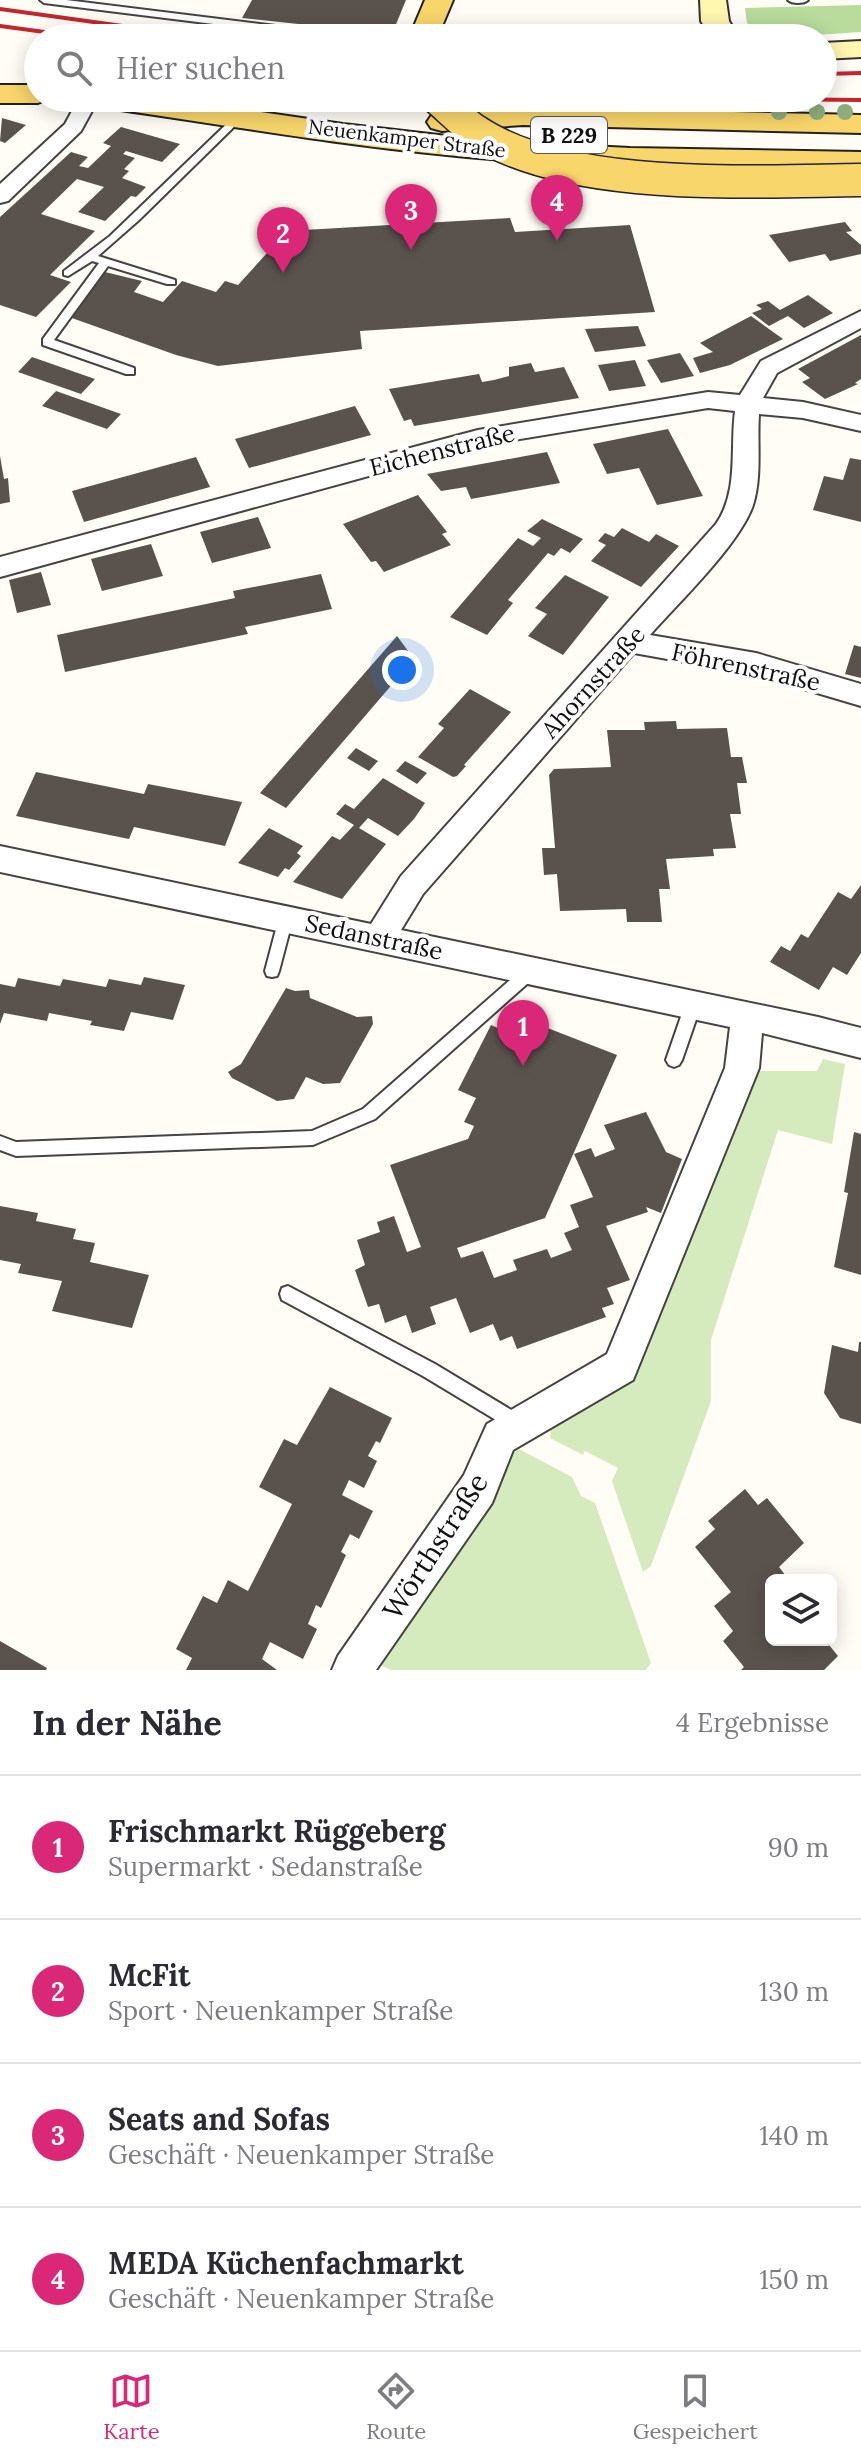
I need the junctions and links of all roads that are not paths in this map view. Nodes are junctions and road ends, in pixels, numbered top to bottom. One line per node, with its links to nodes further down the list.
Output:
1 (44, 0): 6 (lane)
2 (439, 0): 7 (main road)
3 (713, 0): 8 (street)
4 (792, 0): 5 (lane)
5 (804, 0)
6 (236, 24)
7 (429, 24)
8 (716, 24)
9 (861, 49): 10 (street)
10 (837, 50)
11 (0, 70): 12 (main road)
12 (24, 71)
13 (0, 94): 14 (main road)
14 (24, 94)
15 (82, 112): 28 (street)
16 (202, 112): 20 (main road, Neuenkamper Straße / B 229)
17 (443, 112): 26 (main road, bridge)
18 (448, 112): 24 (main road, Neuenkamper Straße / B 229)
19 (467, 112): 21 (main road, B 229)
20 (239, 117): 22 (main road, Neuenkamper Straße / B 229); 29 (lane)
21 (861, 124)
22 (344, 133): 24 (main road, Neuenkamper Straße / B 229); 27 (main road, B 229)
23 (861, 141): 24 (main road, Neuenkamper Straße / B 229)
24 (696, 150): 25 (main road, Neuenkamper Straße / B 229)
25 (861, 161)
26 (861, 180)
27 (861, 193)
28 (0, 196)
29 (92, 258): 30 (lane); 31 (lane)
30 (105, 262): 32 (lane); 34 (lane)
31 (68, 273)
32 (171, 282)
33 (861, 318): 35 (street)
34 (130, 371)
35 (749, 403): 36 (street, Eichenstraße); 37 (street, Eichenstraße); 38 (street, Ahornstraße)
36 (861, 423)
37 (0, 567)
38 (630, 642): 39 (street, Föhrenstraße); 42 (street, Ahornstraße)
39 (861, 695)
40 (0, 859): 41 (street, Sedanstraße)
41 (286, 918): 42 (street, Sedanstraße); 43 (lane)
42 (379, 937): 44 (street, Sedanstraße)
43 (272, 971)
44 (531, 971): 45 (street, Sedanstraße); 49 (lane)
45 (693, 1005): 46 (street, Sedanstraße); 48 (lane)
46 (747, 1017): 47 (street, Sedanstraße); 51 (street)
47 (861, 1043)
48 (674, 1060)
49 (0, 1143)
50 (288, 1294): 51 (lane)
51 (518, 1424): 52 (street, Wörthstraße)
52 (352, 1670)

